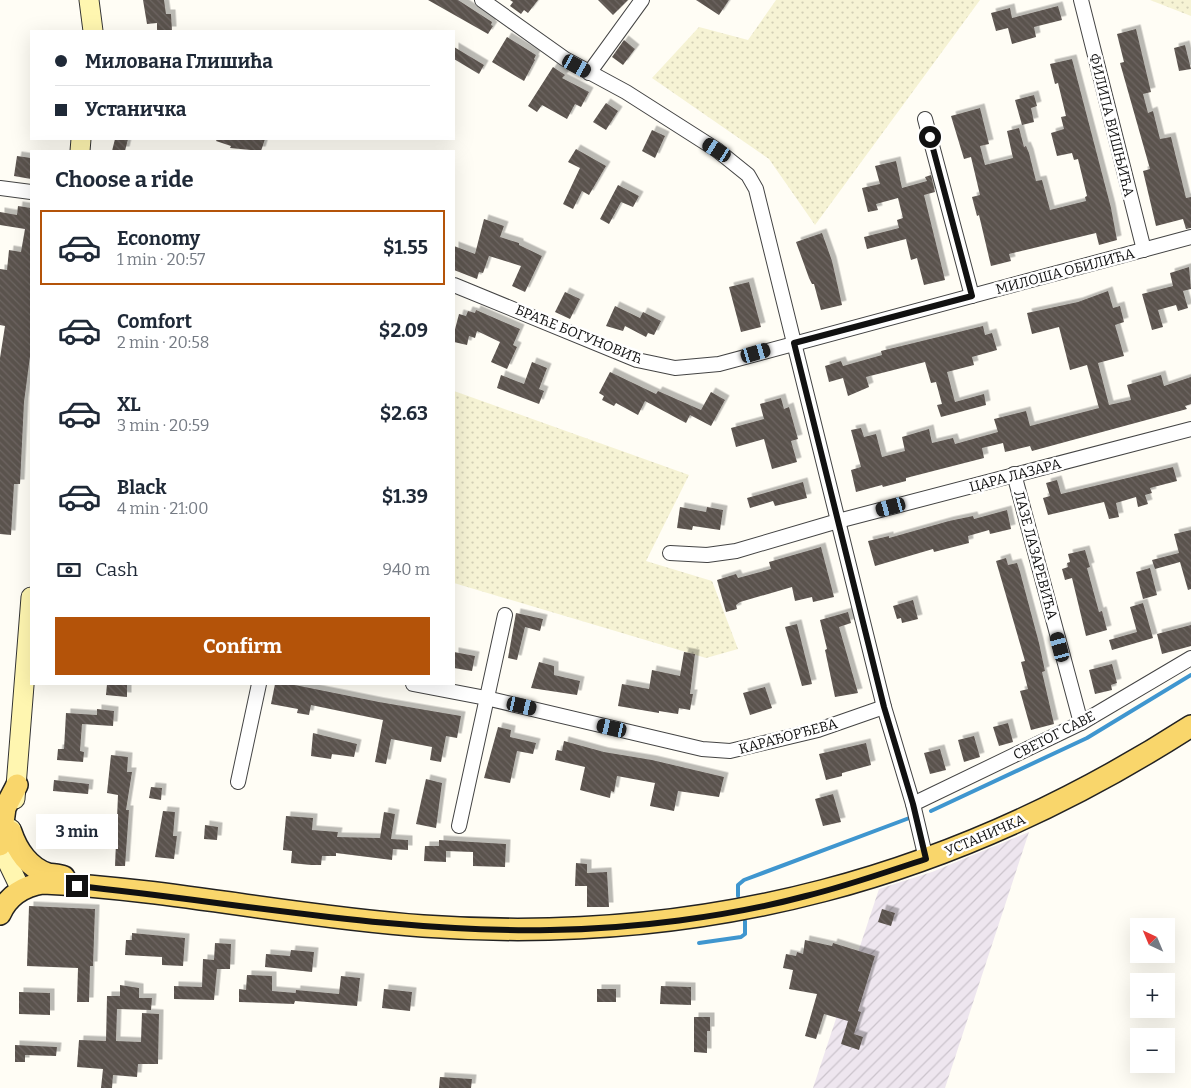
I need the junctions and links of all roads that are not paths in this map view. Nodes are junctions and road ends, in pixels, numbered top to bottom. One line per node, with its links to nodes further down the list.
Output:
1 (89, 0): 6 (street)
2 (100, 0): 6 (street)
3 (642, 0): 7 (street)
4 (1081, 0): 12 (street, ФИЛИПА ВИШЊИЋА)
5 (491, 2): 7 (street)
6 (93, 25)
7 (590, 73): 15 (street)
8 (925, 120): 14 (street)
9 (0, 188): 10 (street)
10 (30, 192)
11 (1191, 237): 12 (street, МИЛОША ОБИЛИЋА)
12 (1144, 250): 14 (street, МИЛОША ОБИЛИЋА)
13 (455, 284): 15 (street, БРАЋЕ БОГУНОВИЋ)
14 (972, 296): 15 (street, МИЛОША ОБИЛИЋА)
15 (794, 343): 18 (street)
16 (1190, 433): 17 (street, ЦАРА ЛАЗАРА)
17 (1014, 474): 18 (street, ЦАРА ЛАЗАРА); 27 (street, ЛАЗЕ ЛАЗАРЕВИЋА)
18 (838, 521): 19 (street, ЦАРА ЛАЗАРА); 26 (street)
19 (670, 553)
20 (30, 611): 30 (street)
21 (505, 614): 25 (street)
22 (1191, 658): 27 (street, СВЕТОГ САВЕ)
23 (259, 685): 29 (street)
24 (418, 685): 25 (street, КАРАЂОРЂЕВА)
25 (486, 698): 26 (street, КАРАЂОРЂЕВА); 32 (street)
26 (884, 707): 31 (street)
27 (1081, 724): 31 (street, СВЕТОГ САВЕ)
28 (1191, 726): 34 (main road, УСТАНИЧКА)
29 (238, 782)
30 (17, 785): 33 (main road)
31 (913, 804): 34 (street)
32 (459, 826)
33 (6, 838): 35 (main road); 36 (street)
34 (926, 859): 35 (main road, УСТАНИЧКА)
35 (77, 886): 36 (main road, УСТАНИЧКА)
36 (21, 890): 37 (main road)
37 (0, 914)

